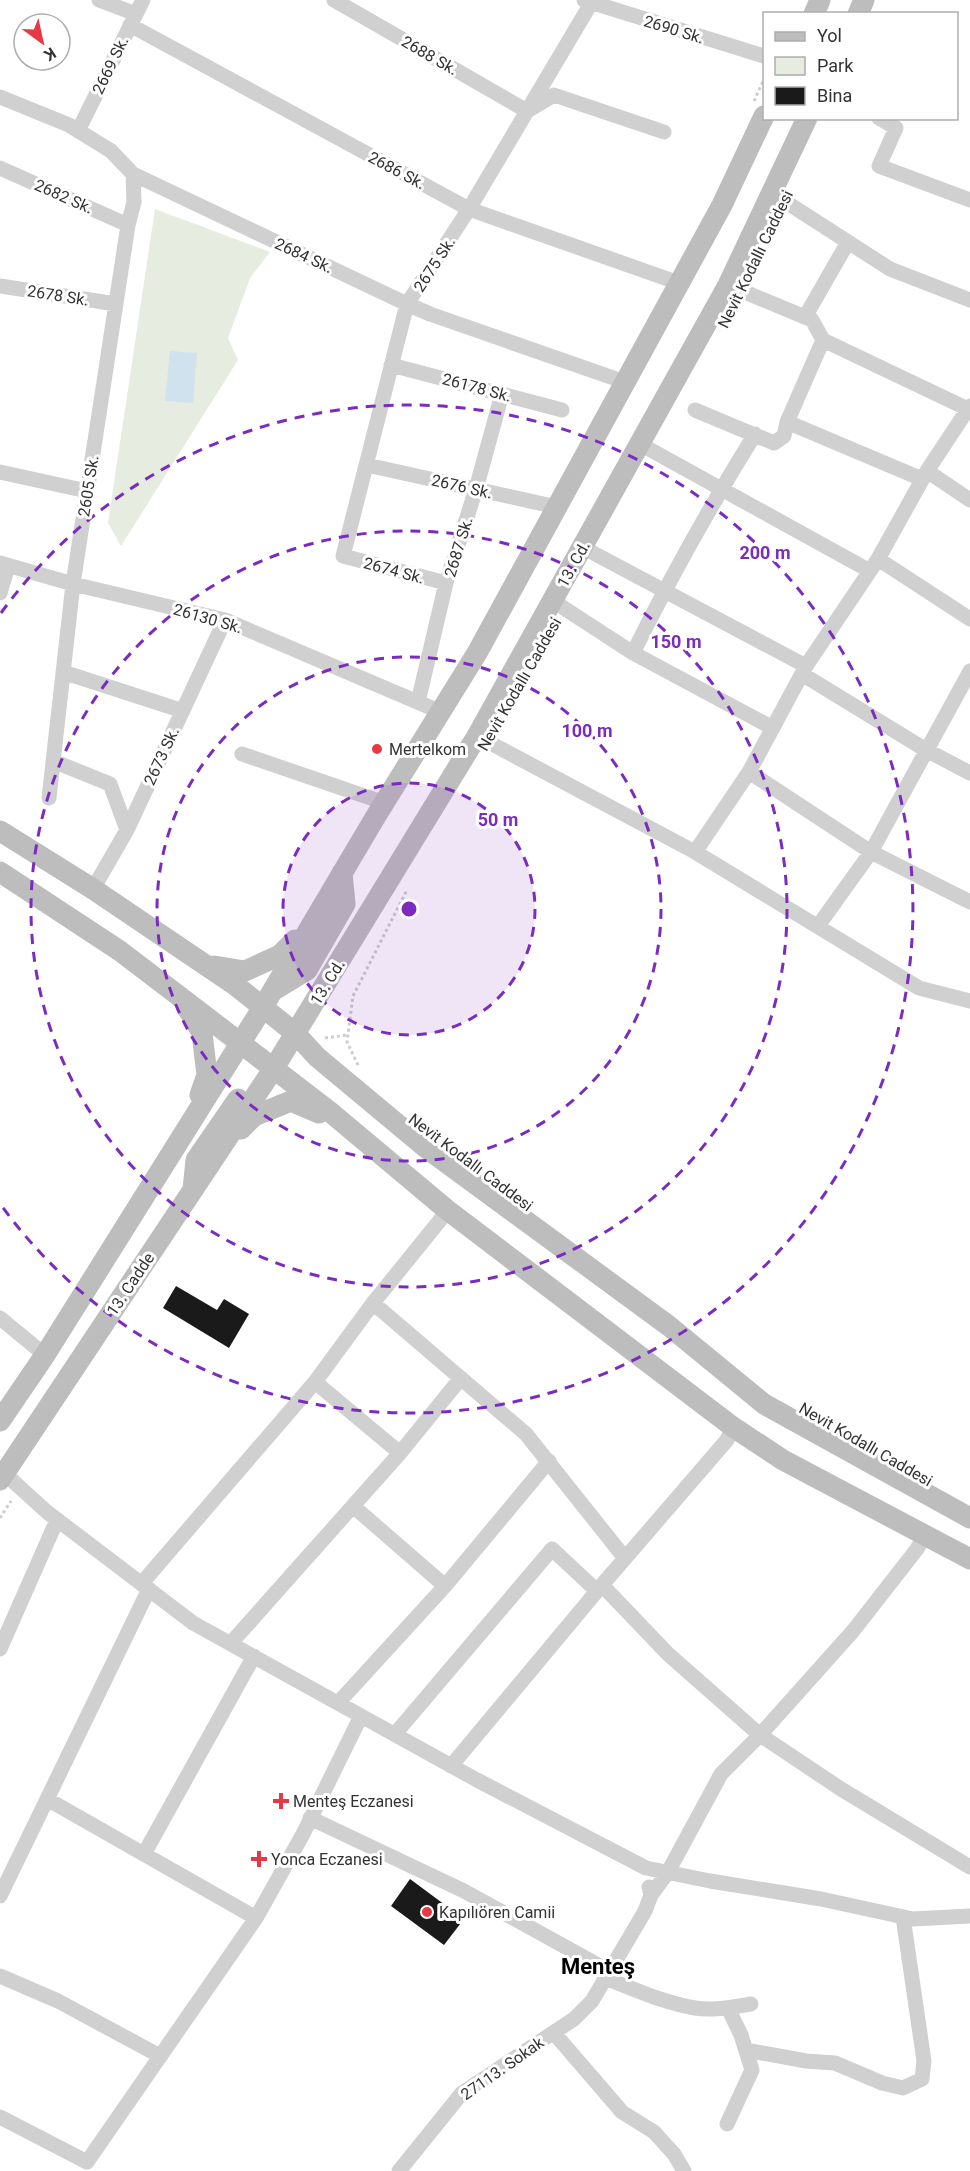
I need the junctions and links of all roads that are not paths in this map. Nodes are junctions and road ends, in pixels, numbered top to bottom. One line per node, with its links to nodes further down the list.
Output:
1 (99, 0): 4 (street, 2686 Sk.)
2 (334, 0): 7 (street, 2688 Sk.)
3 (589, 1): 5 (street, 2690 Sk.); 7 (street, 2675 Sk.)
4 (136, 13): 11 (street, 2669 Sk.); 17 (street, 2686 Sk.)
5 (763, 55)
6 (0, 96): 11 (street, 2684 Sk.)
7 (527, 111): 12 (street); 17 (street, 2675 Sk.)
8 (763, 120): 20 (main road)
9 (806, 120): 15 (main road, 13. Cd.)
10 (882, 120): 16 (street)
11 (78, 131): 14 (street, 2684 Sk.)
12 (664, 132)
13 (0, 168): 18 (street, 2682 Sk.)
14 (133, 174): 18 (street, 2605 Sk.); 25 (street, 2684 Sk.)
15 (772, 193): 19 (street); 21 (main road, 13. Cd.)
16 (970, 200)
17 (469, 209): 20 (street, 2686 Sk.); 25 (street, 2675 Sk.)
18 (128, 225): 24 (street, 2605 Sk.)
19 (848, 242): 23 (street); 26 (street)
20 (679, 283): 29 (main road)
21 (728, 285): 26 (street); 36 (main road, 13. Cd.)
22 (0, 286): 24 (street, 2678 Sk.)
23 (970, 300)
24 (116, 304): 42 (street, 2605 Sk.)
25 (407, 304): 28 (street, 2675 Sk.); 29 (street, 2684 Sk.)
26 (805, 317): 27 (street)
27 (823, 340): 31 (street); 34 (street)
28 (391, 365): 30 (street, 26178 Sk.); 37 (street, 2675 Sk.)
29 (625, 382): 44 (main road)
30 (502, 394): 32 (street, 26178 Sk.); 40 (street, 2687 Sk.)
31 (969, 407): 39 (street)
32 (562, 410)
33 (695, 410): 35 (street)
34 (787, 422): 35 (street); 39 (street)
35 (755, 435): 41 (street)
36 (639, 444): 41 (street); 45 (main road, 13. Cd.)
37 (367, 465): 40 (street, 2676 Sk.); 46 (street, 2675 Sk.)
38 (0, 472): 42 (street)
39 (924, 475): 43 (street); 48 (street)
40 (476, 489): 44 (street, 2676 Sk.); 49 (street, 2687 Sk.)
41 (721, 489): 48 (street); 51 (street)
42 (87, 491): 50 (street, 2605 Sk.)
43 (970, 500)
44 (557, 507): 62 (main road)
45 (582, 548): 51 (street); 53 (main road, 13. Cd.)
46 (343, 556): 49 (street, 2674 Sk.)
47 (4, 564): 50 (street, 26130 Sk.); 52 (street)
48 (874, 565): 54 (street); 57 (street)
49 (446, 583): 60 (street, 2687 Sk.)
50 (73, 584): 55 (street, 26130 Sk.); 59 (street, 2605 Sk.)
51 (664, 590): 56 (street); 57 (street)
52 (0, 593)
53 (552, 601): 56 (street); 64 (main road, 13. Cd.)
54 (970, 618)
55 (225, 620): 60 (street, 26130 Sk.); 61 (street, 2673 Sk.)
56 (633, 653): 63 (street)
57 (804, 670): 63 (street); 65 (street)
58 (970, 671): 65 (street)
59 (63, 672): 61 (street); 67 (street, 2605 Sk.)
60 (418, 702): 62 (street, 26130 Sk.)
61 (183, 711): 72 (street, 2673 Sk.)
62 (441, 712): 71 (main road)
63 (773, 728): 68 (street)
64 (477, 736): 74 (street); 88 (main road, 13. Cd.)
65 (926, 750): 69 (street); 75 (street)
66 (242, 754): 71 (street)
67 (53, 761): 70 (street, 2605 Sk.); 72 (street)
68 (749, 772): 74 (street); 75 (street)
69 (970, 773)
70 (49, 798)
71 (385, 803): 77 (main road)
72 (127, 830): 78 (street, 2673 Sk.)
73 (0, 831): 78 (main road, Nevit Kodallı Caddesi)
74 (695, 852): 81 (street)
75 (871, 852): 79 (street); 81 (street)
76 (0, 873): 82 (main road)
77 (342, 873): 80 (main road); 85 (main road)
78 (93, 889): 83 (main road, Nevit Kodallı Caddesi)
79 (970, 902)
80 (313, 923): 83 (main road); 85 (main road)
81 (818, 926): 86 (street)
82 (123, 954): 84 (main road); 87 (main road)
83 (206, 965): 85 (main road, Nevit Kodallı Caddesi)
84 (179, 996): 87 (main road); 92 (main road)
85 (268, 999): 88 (main road, Nevit Kodallı Caddesi); 89 (main road)
86 (970, 1001)
87 (216, 1024): 89 (main road)
88 (295, 1033): 90 (main road, 13. Cd.); 108 (main road, Nevit Kodallı Caddesi)
89 (240, 1042): 90 (main road); 92 (main road, 13. Cadde)
90 (274, 1068): 91 (main road, 13. Cd.); 93 (main road)
91 (261, 1089): 94 (main road, 13. Cadde); 95 (main road)
92 (193, 1118): 99 (main road, 13. Cadde)
93 (342, 1122): 94 (main road); 96 (main road)
94 (223, 1146): 95 (main road, 13. Cadde)
95 (193, 1191): 106 (main road, 13. Cadde)
96 (446, 1209): 97 (street); 103 (main road)
97 (373, 1303): 100 (street); 101 (street)
98 (0, 1318): 99 (street)
99 (45, 1355): 102 (main road, 13. Cadde)
100 (461, 1378): 104 (street); 105 (street)
101 (315, 1382): 104 (street); 113 (street)
102 (0, 1421)
103 (733, 1427): 110 (main road); 111 (street)
104 (400, 1454): 107 (street)
105 (549, 1461): 111 (street); 114 (street)
106 (2, 1477): 109 (street)
107 (352, 1506): 114 (street); 116 (street)
108 (970, 1518)
109 (57, 1520): 113 (street); 117 (street)
110 (925, 1535): 112 (main road); 122 (street, 27113. Sokak)
111 (624, 1557): 115 (street)
112 (970, 1559)
113 (145, 1586): 116 (street); 124 (street)
114 (445, 1586): 119 (street)
115 (599, 1588): 121 (street); 122 (street); 123 (street)
116 (231, 1643): 118 (street)
117 (0, 1649)
118 (254, 1656): 119 (street); 126 (street)
119 (338, 1703): 120 (street)
120 (361, 1716): 121 (street); 125 (street)
121 (394, 1734): 123 (street)
122 (760, 1735): 127 (street); 129 (street, 27113. Sokak)
123 (451, 1766): 128 (street)
124 (47, 1799): 126 (street); 131 (street)
125 (310, 1818): 133 (street); 135 (street)
126 (144, 1854): 133 (street)
127 (970, 1867)
128 (646, 1868): 129 (street); 130 (street)
129 (668, 1872): 130 (street, 27113. Sokak); 132 (street)
130 (651, 1894): 135 (street, 27113. Sokak)
131 (0, 1896)
132 (903, 1917): 134 (street); 140 (street)
133 (256, 1918): 141 (street)
134 (969, 1918)
135 (607, 1975): 138 (street); 139 (street, 27113. Sokak)
136 (0, 1976): 141 (street)
137 (751, 2004): 138 (street)
138 (728, 2008): 140 (street)
139 (554, 2033): 145 (street, 27113. Sokak); 146 (street)
140 (746, 2050): 143 (street)
141 (160, 2056): 144 (street)
142 (0, 2117): 144 (street)
143 (728, 2124)
144 (91, 2166)
145 (399, 2171)
146 (684, 2171)

